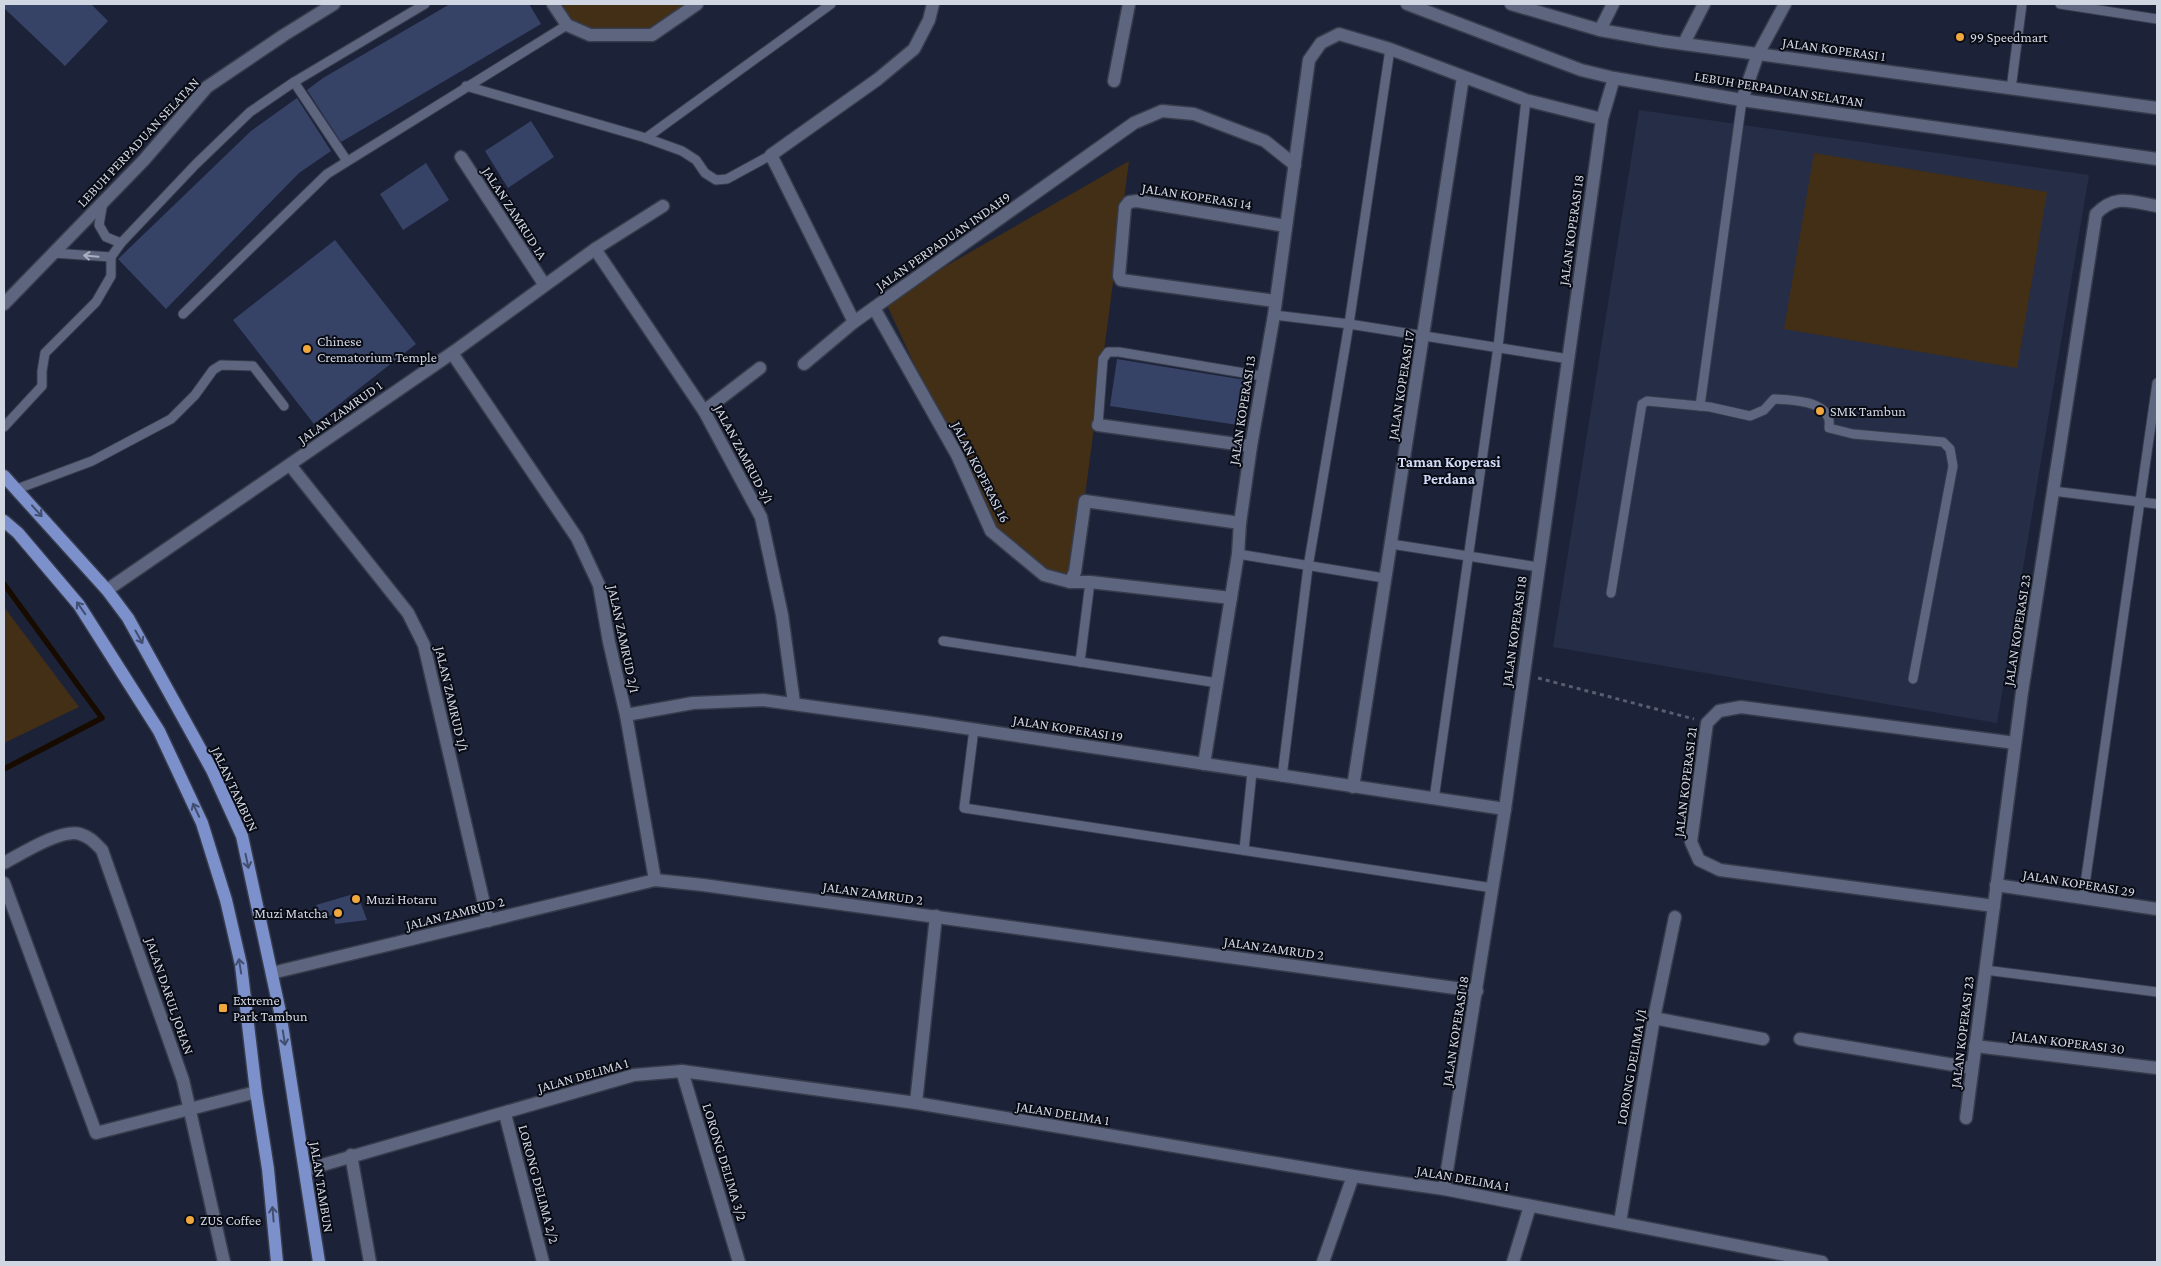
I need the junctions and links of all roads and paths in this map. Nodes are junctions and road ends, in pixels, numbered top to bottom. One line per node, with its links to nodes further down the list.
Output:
1 (334, 4): 38 (street, LEBUH PERPADUAN SELATAN)
2 (425, 4): 25 (lane)
3 (553, 4): 17 (street)
4 (697, 4): 17 (street)
5 (831, 4): 32 (lane)
6 (933, 4): 33 (street)
7 (1128, 4): 24 (street)
8 (1407, 4): 23 (street, LEBUH PERPADUAN SELATAN)
9 (1511, 4): 15 (street, JALAN KOPERASI 1)
10 (1613, 4): 18 (street)
11 (1704, 4): 19 (street)
12 (1785, 4): 21 (street)
13 (2022, 4): 27 (lane)
14 (2060, 4): 16 (lane)
15 (1526, 6): 18 (street, JALAN KOPERASI 1)
16 (2157, 19)
17 (567, 25): 26 (lane)
18 (1600, 30): 19 (street, JALAN KOPERASI 1)
19 (1684, 43): 21 (street, JALAN KOPERASI 1)
20 (1390, 49): 22 (street); 37 (street, JALAN KOPERASI 13); 53 (lane)
21 (1758, 54): 27 (street, JALAN KOPERASI 1); 29 (street)
22 (1463, 77): 28 (street); 54 (street, JALAN KOPERASI 17)
23 (1614, 78): 29 (street, LEBUH PERPADUAN SELATAN); 31 (street, JALAN KOPERASI 18)
24 (1114, 81)
25 (294, 82): 36 (lane); 42 (lane)
26 (466, 86): 32 (lane); 36 (lane)
27 (2012, 89): 30 (street, JALAN KOPERASI 1)
28 (1526, 100): 31 (street); 55 (lane)
29 (1742, 100): 35 (street, LEBUH PERPADUAN SELATAN); 63 (lane)
30 (2157, 108)
31 (1602, 119): 57 (street, JALAN KOPERASI 18)
32 (646, 138): 33 (lane)
33 (772, 156): 52 (street)
34 (461, 157): 46 (street, JALAN ZAMRUD 1A)
35 (2157, 159)
36 (347, 161): 50 (lane)
37 (1295, 165): 41 (street, JALAN KOPERASI 13); 49 (street, JALAN PERPADUAN INDAH9)
38 (103, 202): 42 (lane); 44 (street, LEBUH PERPADUAN SELATAN)
39 (663, 206): 43 (street, JALAN ZAMRUD 1)
40 (2157, 206): 71 (street, JALAN KOPERASI 23)
41 (1286, 226): 47 (street, JALAN KOPERASI 13); 47 (street, JALAN KOPERASI 14)
42 (121, 243): 45 (lane)
43 (595, 249): 46 (street, JALAN ZAMRUD 1); 64 (street, JALAN ZAMRUD 3/1)
44 (53, 254): 45 (lane, one-way to 44); 48 (street, LEBUH PERPADUAN SELATAN)
45 (111, 257): 66 (lane)
46 (544, 284): 56 (street, JALAN ZAMRUD 1)
47 (1275, 301): 51 (street, JALAN KOPERASI 13)
48 (4, 304)
49 (874, 308): 52 (street, JALAN PERPADUAN INDAH9); 82 (street, JALAN KOPERASI 16)
50 (183, 314)
51 (1274, 315): 53 (lane); 60 (street, JALAN KOPERASI 13)
52 (854, 322): 58 (street, JALAN PERPADUAN INDAH9)
53 (1349, 324): 54 (lane); 79 (lane)
54 (1424, 335): 55 (lane); 76 (street, JALAN KOPERASI 17)
55 (1498, 347): 57 (lane); 78 (lane)
56 (452, 353): 68 (street, JALAN ZAMRUD 1); 93 (street, JALAN ZAMRUD 2/1)
57 (1569, 359): 80 (street, JALAN KOPERASI 18)
58 (804, 364)
59 (760, 368): 64 (street)
60 (1262, 376): 65 (lane); 67 (street, JALAN KOPERASI 13)
61 (2157, 383): 72 (lane)
62 (284, 406): 70 (lane)
63 (1700, 406): 85 (lane); 90 (lane)
64 (704, 411): 92 (street, JALAN ZAMRUD 3/1)
65 (1098, 425): 67 (street)
66 (4, 427)
67 (1251, 446): 75 (street, JALAN KOPERASI 13)
68 (290, 465): 84 (street, JALAN ZAMRUD 1); 114 (street, JALAN ZAMRUD 1/1)
69 (4, 476): 70 (main road, JALAN TAMBUN)
70 (17, 488): 84 (main road, JALAN TAMBUN, one-way to 84)
71 (2053, 491): 72 (lane); 96 (street, JALAN KOPERASI 23)
72 (2139, 502): 73 (lane); 109 (lane)
73 (2157, 504)
74 (4, 521): 126 (main road, one-way to 74)
75 (1240, 523): 77 (street, JALAN KOPERASI 13); 82 (street)
76 (1391, 544): 78 (lane); 81 (street, JALAN KOPERASI 17)
77 (1238, 554): 79 (lane); 86 (street, JALAN KOPERASI 13)
78 (1469, 556): 80 (lane); 101 (lane)
79 (1308, 567): 81 (lane); 99 (lane)
80 (1538, 567): 89 (street, JALAN KOPERASI 18)
81 (1384, 578): 100 (street, JALAN KOPERASI 17)
82 (1070, 582): 83 (street, JALAN KOPERASI 16)
83 (1090, 582): 86 (street, JALAN KOPERASI 16); 88 (lane)
84 (107, 590): 116 (main road, JALAN TAMBUN, one-way to 116)
85 (1611, 593)
86 (1231, 598): 91 (street, JALAN KOPERASI 13)
87 (943, 641): 88 (lane)
88 (1080, 662): 91 (lane)
89 (1522, 674): 94 (path); 102 (street, JALAN KOPERASI 18)
90 (1913, 679)
91 (1218, 682): 97 (street, JALAN KOPERASI 13)
92 (794, 702): 93 (street, JALAN KOPERASI 19); 95 (street, JALAN KOPERASI 19)
93 (626, 715): 105 (street, JALAN ZAMRUD 2/1)
94 (1707, 722): 96 (street, JALAN KOPERASI 21); 110 (street, JALAN KOPERASI 21)
95 (974, 729): 97 (street, JALAN KOPERASI 19); 103 (lane)
96 (2015, 743): 107 (street, JALAN KOPERASI 23)
97 (1204, 764): 98 (street, JALAN KOPERASI 19)
98 (1252, 772): 99 (street, JALAN KOPERASI 19); 103 (lane)
99 (1282, 777): 100 (street, JALAN KOPERASI 19)
100 (1353, 787): 101 (street, JALAN KOPERASI 19)
101 (1434, 799): 102 (street, JALAN KOPERASI 19)
102 (1505, 809): 108 (street, JALAN KOPERASI 18)
103 (1244, 850): 108 (lane)
104 (4, 863): 128 (street, JALAN DARUL JOHAN)
105 (655, 880): 112 (street, JALAN ZAMRUD 2); 114 (street, JALAN ZAMRUD 2)
106 (4, 883): 128 (street)
107 (1996, 885): 109 (street, JALAN KOPERASI 29); 110 (street, JALAN KOPERASI 23)
108 (1493, 888): 117 (street, JALAN KOPERASI 18)
109 (2083, 898): 111 (street, JALAN KOPERASI 29)
110 (1994, 906): 115 (street, JALAN KOPERASI 23)
111 (2157, 909)
112 (936, 916): 117 (street, JALAN ZAMRUD 2); 127 (street)
113 (1675, 917): 119 (street, LORONG DELIMA 1/1)
114 (488, 921): 116 (street, JALAN ZAMRUD 2)
115 (1985, 970): 118 (lane); 122 (street, JALAN KOPERASI 23)
116 (272, 974): 132 (main road, JALAN TAMBUN, one-way to 132)
117 (1477, 991): 134 (street, JALAN KOPERASI 18)
118 (2157, 992)
119 (1654, 1018): 120 (street); 136 (street, LORONG DELIMA 1/1)
120 (1763, 1039)
121 (1800, 1039): 123 (street)
122 (1975, 1046): 123 (street, JALAN KOPERASI 23); 124 (street, JALAN KOPERASI 30)
123 (1972, 1068): 130 (street, JALAN KOPERASI 23)
124 (2157, 1068)
125 (682, 1070): 127 (street, JALAN DELIMA 1); 129 (street, JALAN DELIMA 1); 142 (street, LORONG DELIMA 3/2)
126 (256, 1092): 128 (street); 138 (main road, one-way to 126)
127 (916, 1103): 133 (street, JALAN DELIMA 1)
128 (190, 1109): 137 (street, JALAN DARUL JOHAN)
129 (505, 1114): 131 (street, JALAN DELIMA 1); 141 (street, LORONG DELIMA 2/2)
130 (1966, 1118)
131 (351, 1155): 132 (street, JALAN DELIMA 1); 140 (street)
132 (305, 1170): 139 (main road, JALAN TAMBUN)
133 (1353, 1176): 134 (street, JALAN DELIMA 1); 143 (street)
134 (1444, 1188): 135 (street, JALAN DELIMA 1)
135 (1530, 1206): 136 (street, JALAN DELIMA 1); 144 (street)
136 (1620, 1222): 145 (street, JALAN DELIMA 1)
137 (224, 1262)
138 (277, 1262)
139 (319, 1262)
140 (370, 1262)
141 (543, 1262)
142 (740, 1262)
143 (1323, 1262)
144 (1514, 1262)
145 (1822, 1262)

